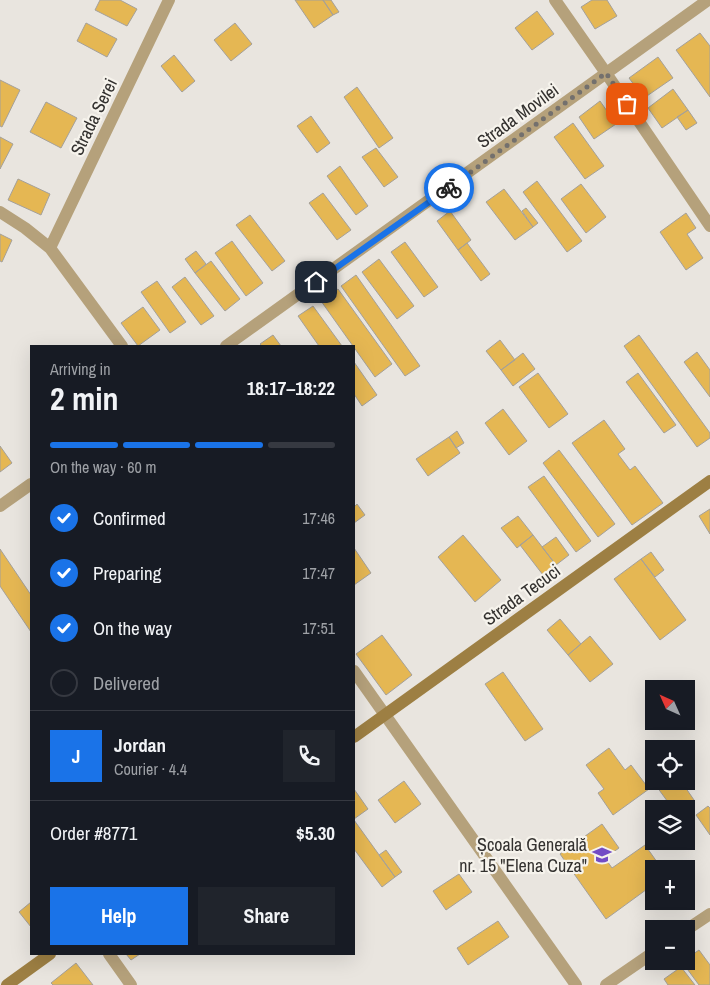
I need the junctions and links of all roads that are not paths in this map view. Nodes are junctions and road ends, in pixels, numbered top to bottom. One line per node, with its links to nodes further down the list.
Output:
1 (169, 0): 7 (street, Strada Serei)
2 (555, 0): 4 (street)
3 (708, 0): 4 (street, Strada Movilei)
4 (606, 73): 6 (street); 9 (street, Strada Movilei)
5 (0, 212): 7 (street)
6 (710, 226)
7 (50, 248): 8 (street)
8 (121, 345)
9 (227, 345)
10 (710, 482): 14 (main road, Strada Tecuci)
11 (30, 485): 12 (street)
12 (0, 506)
13 (355, 672): 14 (street)
14 (385, 714): 15 (main road, Strada Tecuci); 23 (street)
15 (355, 736)
16 (710, 914): 17 (street)
17 (695, 924)
18 (49, 955): 21 (main road)
19 (111, 955): 22 (street)
20 (645, 958): 24 (street)
21 (7, 985)
22 (131, 985)
23 (576, 985)
24 (606, 985)

